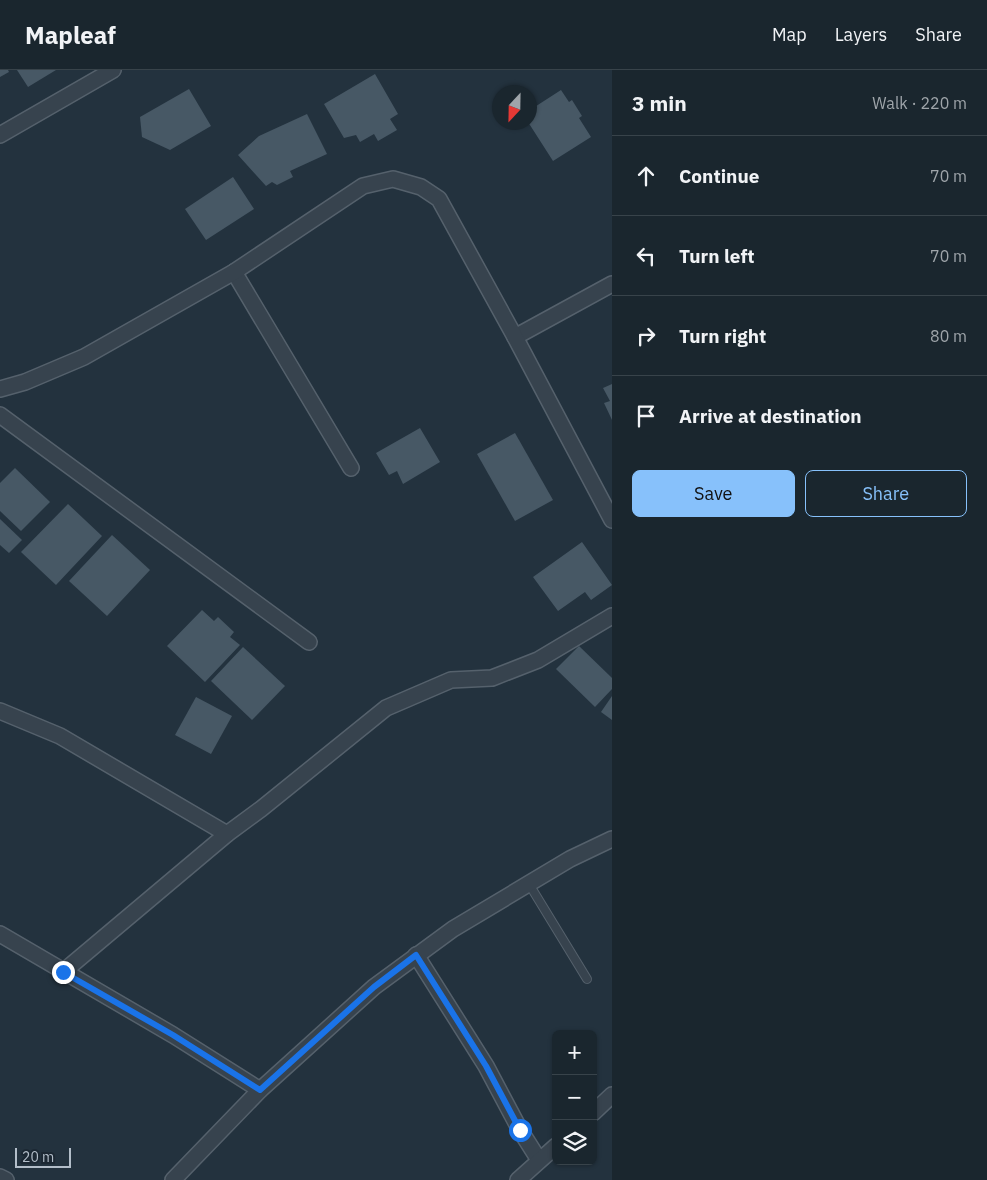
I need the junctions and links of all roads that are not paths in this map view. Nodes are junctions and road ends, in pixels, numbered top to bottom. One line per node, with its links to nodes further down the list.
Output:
1 (113, 70): 2 (street)
2 (0, 134)
3 (234, 272): 5 (street); 6 (street); 8 (street)
4 (612, 284): 5 (street)
5 (515, 337): 9 (street)
6 (0, 389)
7 (0, 416): 11 (street)
8 (351, 468)
9 (612, 520)
10 (612, 616): 13 (street)
11 (309, 642)
12 (0, 711): 13 (street)
13 (227, 834): 18 (street)
14 (612, 839): 15 (street)
15 (529, 884): 17 (street); 19 (lane)
16 (0, 934): 18 (street)
17 (416, 955): 20 (street); 24 (street)
18 (63, 972): 20 (street)
19 (587, 979)
20 (260, 1090): 27 (street)
21 (612, 1095): 22 (street)
22 (597, 1109)
23 (552, 1149): 24 (street)
24 (539, 1160): 28 (street)
25 (0, 1176): 26 (street)
26 (6, 1180)
27 (174, 1180)
28 (518, 1180)

